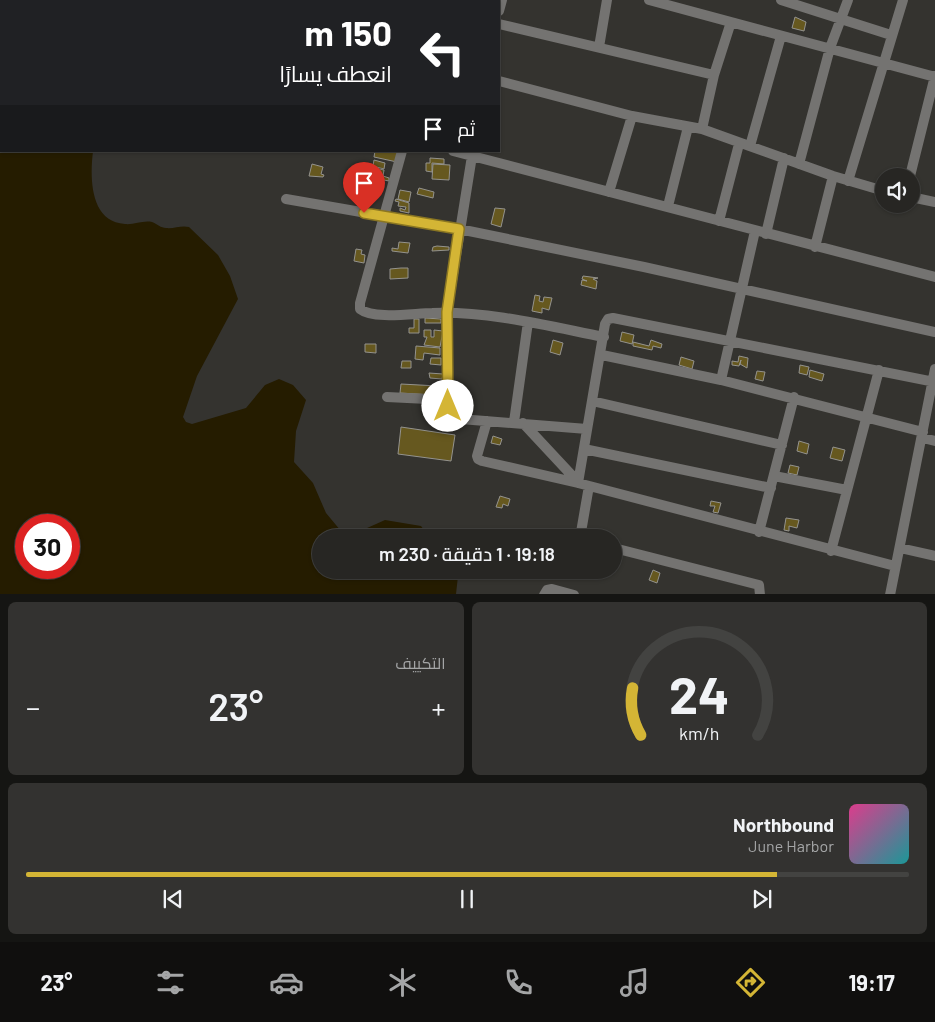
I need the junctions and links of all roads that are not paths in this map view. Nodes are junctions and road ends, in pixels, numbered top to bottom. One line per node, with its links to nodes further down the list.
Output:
1 (607, 0): 11 (street)
2 (652, 0): 7 (street)
3 (780, 0): 6 (street)
4 (848, 0): 6 (street)
5 (903, 0): 9 (street)
6 (841, 18): 9 (street); 12 (street)
7 (731, 22): 10 (street); 14 (street)
8 (500, 24): 11 (street)
9 (891, 35): 13 (street)
10 (781, 36): 12 (street); 21 (street)
11 (599, 47): 14 (street)
12 (830, 48): 13 (street); 26 (street)
13 (883, 62): 15 (street); 29 (street)
14 (714, 74): 19 (street)
15 (935, 77): 27 (street)
16 (500, 81): 17 (street)
17 (632, 116): 18 (street); 31 (street)
18 (688, 127): 19 (street); 35 (street)
19 (702, 129): 20 (street)
20 (739, 144): 21 (street); 37 (street)
21 (750, 146): 25 (street)
22 (402, 152): 36 (street)
23 (456, 152): 24 (street)
24 (472, 156): 31 (street); 38 (street)
25 (784, 158): 26 (street); 39 (street)
26 (799, 164): 28 (street)
27 (912, 168)
28 (833, 176): 29 (street); 40 (street)
29 (848, 181): 30 (street)
30 (875, 188)
31 (609, 192): 35 (street)
32 (286, 199): 36 (street)
33 (920, 199): 34 (street)
34 (935, 202)
35 (668, 206): 37 (street)
36 (384, 217): 38 (street); 43 (street)
37 (719, 221): 39 (street)
38 (459, 229): 42 (street); 43 (street)
39 (760, 233): 40 (street); 42 (street)
40 (815, 247): 41 (street)
41 (935, 277)
42 (743, 289): 45 (street); 47 (street)
43 (447, 312): 44 (street); 55 (street)
44 (528, 322): 46 (street); 59 (street)
45 (935, 332)
46 (604, 337): 47 (street); 48 (street)
47 (730, 342): 50 (street); 51 (street)
48 (602, 355): 51 (street); 56 (street)
49 (935, 369): 52 (street)
50 (879, 370): 52 (street); 57 (street)
51 (721, 380): 53 (street)
52 (934, 382): 61 (street)
53 (794, 397): 57 (street); 63 (street)
54 (387, 398): 55 (street)
55 (448, 400): 58 (street)
56 (592, 402): 60 (street); 63 (street)
57 (866, 417): 61 (street); 69 (street)
58 (487, 421): 59 (street); 66 (street)
59 (519, 423): 60 (street); 66 (street)
60 (587, 429): 64 (street)
61 (923, 435): 62 (street); 72 (street)
62 (935, 441)
63 (782, 445): 65 (street)
64 (584, 449): 66 (street); 68 (street)
65 (774, 476): 68 (street); 69 (street)
66 (578, 483): 67 (street)
67 (589, 486): 70 (street); 71 (street)
68 (771, 488): 71 (street)
69 (847, 490): 74 (street)
70 (582, 529)
71 (759, 532): 74 (street)
72 (900, 548): 75 (street); 76 (street)
73 (622, 550): 79 (street)
74 (831, 551): 76 (street)
75 (935, 556)
76 (895, 566): 80 (street)
77 (544, 594): 78 (street)
78 (574, 594)
79 (760, 594)
80 (890, 594)

